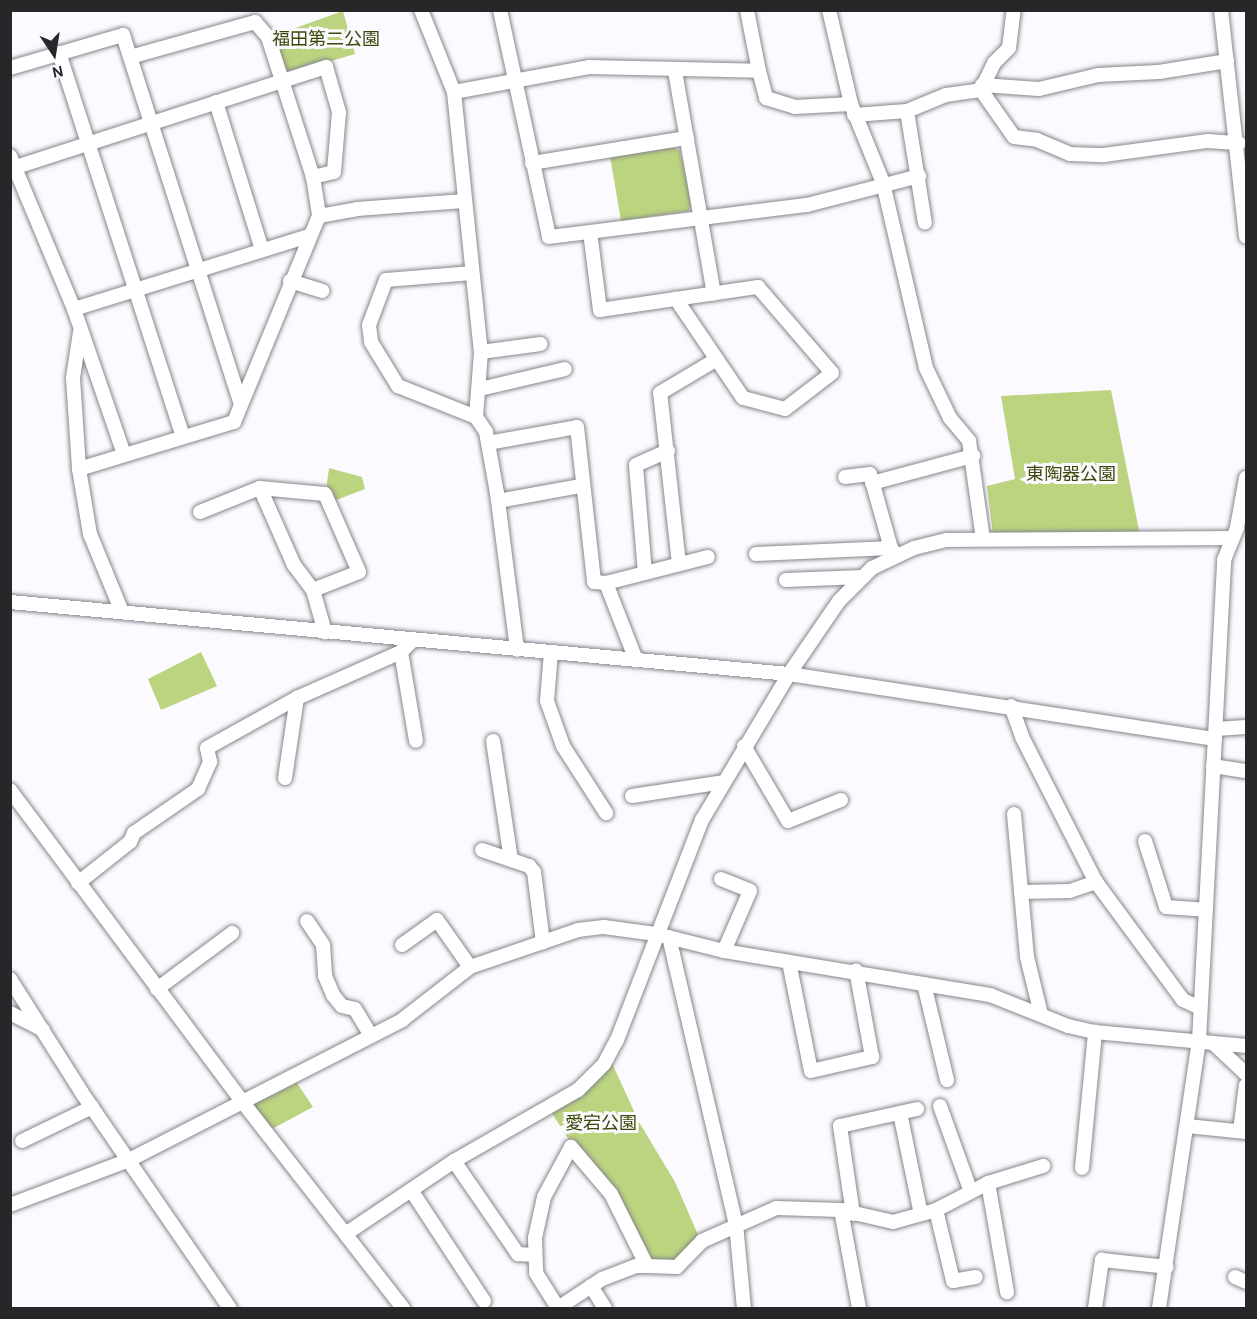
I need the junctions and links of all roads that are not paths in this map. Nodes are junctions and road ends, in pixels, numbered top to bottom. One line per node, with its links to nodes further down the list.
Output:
1 (421, 10): 16 (street)
2 (500, 10): 14 (street)
3 (747, 10): 11 (street)
4 (829, 10): 18 (street)
5 (1014, 10): 15 (street)
6 (1221, 10): 9 (street)
7 (59, 53): 8 (street); 10 (street); 22 (street)
8 (130, 57): 13 (street); 20 (street)
9 (1227, 61): 15 (street); 23 (street)
10 (10, 68)
11 (759, 70): 12 (street); 18 (street)
12 (675, 71): 14 (street); 21 (street)
13 (282, 81): 17 (street); 27 (street); 27 (street)
14 (513, 82): 16 (street); 25 (street)
15 (982, 88): 19 (street); 23 (street)
16 (454, 92): 29 (street)
17 (216, 102): 20 (street); 36 (street)
18 (853, 110): 19 (street); 28 (street)
19 (907, 111): 26 (street)
20 (152, 123): 22 (street); 37 (street)
21 (687, 138): 25 (street); 31 (street)
22 (88, 143): 24 (street); 40 (street)
23 (1239, 143): 35 (street)
24 (13, 161): 44 (street)
25 (532, 163): 33 (street)
26 (919, 176): 28 (street); 32 (street)
27 (313, 177): 30 (street)
28 (883, 183): 31 (street); 57 (street)
29 (464, 201): 30 (street); 38 (street)
30 (319, 216): 34 (street)
31 (702, 216): 33 (street); 42 (street)
32 (925, 223)
33 (590, 232): 43 (street)
34 (308, 236): 36 (street); 39 (street)
35 (1246, 237)
36 (262, 250): 37 (street)
37 (198, 270): 40 (street); 51 (street)
38 (472, 273): 47 (street); 52 (street)
39 (290, 281): 41 (street); 51 (street)
40 (135, 290): 44 (street); 53 (street)
41 (323, 291)
42 (714, 294): 43 (street); 48 (street)
43 (676, 299): 48 (street)
44 (74, 309): 45 (street)
45 (80, 330): 56 (street); 58 (street)
46 (540, 344): 47 (street)
47 (481, 352): 50 (street)
48 (717, 359): 55 (street)
49 (565, 369): 50 (street)
50 (480, 389): 52 (street)
51 (241, 404): 53 (street)
52 (476, 417): 54 (street)
53 (183, 436): 56 (street)
54 (488, 443): 62 (street); 64 (street)
55 (668, 451): 71 (street); 72 (street)
56 (124, 454): 58 (street)
57 (973, 456): 61 (street); 67 (street)
58 (79, 469): 78 (street)
59 (845, 477): 61 (street)
60 (1246, 478): 66 (street)
61 (873, 483): 68 (street)
62 (580, 486): 64 (street); 75 (street)
63 (260, 488): 65 (street); 76 (street); 76 (street)
64 (498, 501): 81 (street)
65 (200, 512)
66 (1238, 531): 67 (street); 89 (street)
67 (983, 539): 68 (street)
68 (894, 552): 69 (street); 73 (street)
69 (756, 554)
70 (708, 557): 71 (street)
71 (679, 564): 72 (street)
72 (645, 573): 75 (street)
73 (863, 577): 74 (street); 85 (street)
74 (786, 580)
75 (606, 583): 84 (street)
76 (313, 590): 79 (street)
77 (10, 602): 78 (street)
78 (122, 612): 79 (street)
79 (326, 632): 80 (street)
80 (413, 639): 81 (street); 82 (street)
81 (516, 650): 83 (street)
82 (401, 652): 86 (street); 90 (street)
83 (551, 652): 84 (street); 100 (street)
84 (636, 660): 85 (street)
85 (789, 674): 87 (street); 92 (street)
86 (297, 698): 95 (street); 107 (street)
87 (1011, 706): 89 (street); 106 (street)
88 (1246, 727): 89 (street)
89 (1216, 734): 93 (street)
90 (416, 741)
91 (493, 741): 104 (street)
92 (744, 746): 96 (street); 99 (street)
93 (1213, 766): 94 (street); 109 (street)
94 (1246, 771)
95 (285, 778)
96 (723, 782): 98 (street); 112 (street)
97 (10, 790): 107 (street)
98 (632, 796)
99 (841, 800)
100 (606, 813)
101 (1014, 813): 108 (street)
102 (1145, 841): 109 (street)
103 (483, 850): 104 (street)
104 (511, 860): 113 (street)
105 (721, 879): 115 (street)
106 (1096, 882): 108 (street); 122 (street)
107 (78, 883): 121 (street)
108 (1021, 892): 124 (street)
109 (1205, 910): 122 (street)
110 (307, 921): 127 (street)
111 (232, 933): 121 (street)
112 (662, 936): 113 (street); 115 (street); 143 (street); 153 (street)
113 (543, 942): 117 (street)
114 (402, 945): 117 (street)
115 (724, 951): 116 (street)
116 (789, 962): 118 (street); 118 (street)
117 (470, 966): 127 (street)
118 (855, 970): 120 (street)
119 (10, 979): 125 (street)
120 (924, 984): 124 (street); 132 (street)
121 (157, 989): 134 (street)
122 (1200, 1008): 128 (street)
123 (10, 1013): 125 (street)
124 (1041, 1014): 126 (street)
125 (46, 1032): 136 (street)
126 (1095, 1032): 128 (street); 145 (street)
127 (371, 1036): 134 (street)
128 (1199, 1041): 129 (street); 139 (street)
129 (1214, 1044): 130 (street); 131 (street)
130 (1246, 1046)
131 (1246, 1074)
132 (947, 1080)
133 (1246, 1085): 140 (street)
134 (241, 1100): 142 (street); 154 (street)
135 (940, 1106): 148 (street)
136 (92, 1107): 141 (street); 142 (street)
137 (917, 1109): 138 (street)
138 (900, 1113): 151 (street); 152 (street)
139 (1187, 1126): 140 (street); 157 (street)
140 (1243, 1131)
141 (22, 1141)
142 (129, 1160): 149 (street); 162 (street)
143 (454, 1161): 147 (street); 155 (street)
144 (1043, 1166): 146 (street)
145 (1082, 1168)
146 (987, 1183): 148 (street); 160 (street)
147 (411, 1190): 154 (street); 161 (street)
148 (971, 1192): 150 (street)
149 (10, 1205)
150 (936, 1210): 152 (street); 158 (street)
151 (847, 1212): 152 (street); 153 (street); 166 (street)
152 (921, 1214)
153 (736, 1224): 156 (street); 165 (street)
154 (347, 1233): 163 (street)
155 (535, 1255): 156 (street); 159 (street)
156 (647, 1266): 159 (street)
157 (1167, 1267): 167 (street); 168 (street)
158 (976, 1277)
159 (591, 1286): 164 (street)
160 (1007, 1292)
161 (484, 1301)
162 (230, 1308)
163 (403, 1308)
164 (605, 1308)
165 (744, 1308)
166 (859, 1308)
167 (1095, 1308)
168 (1159, 1308)

